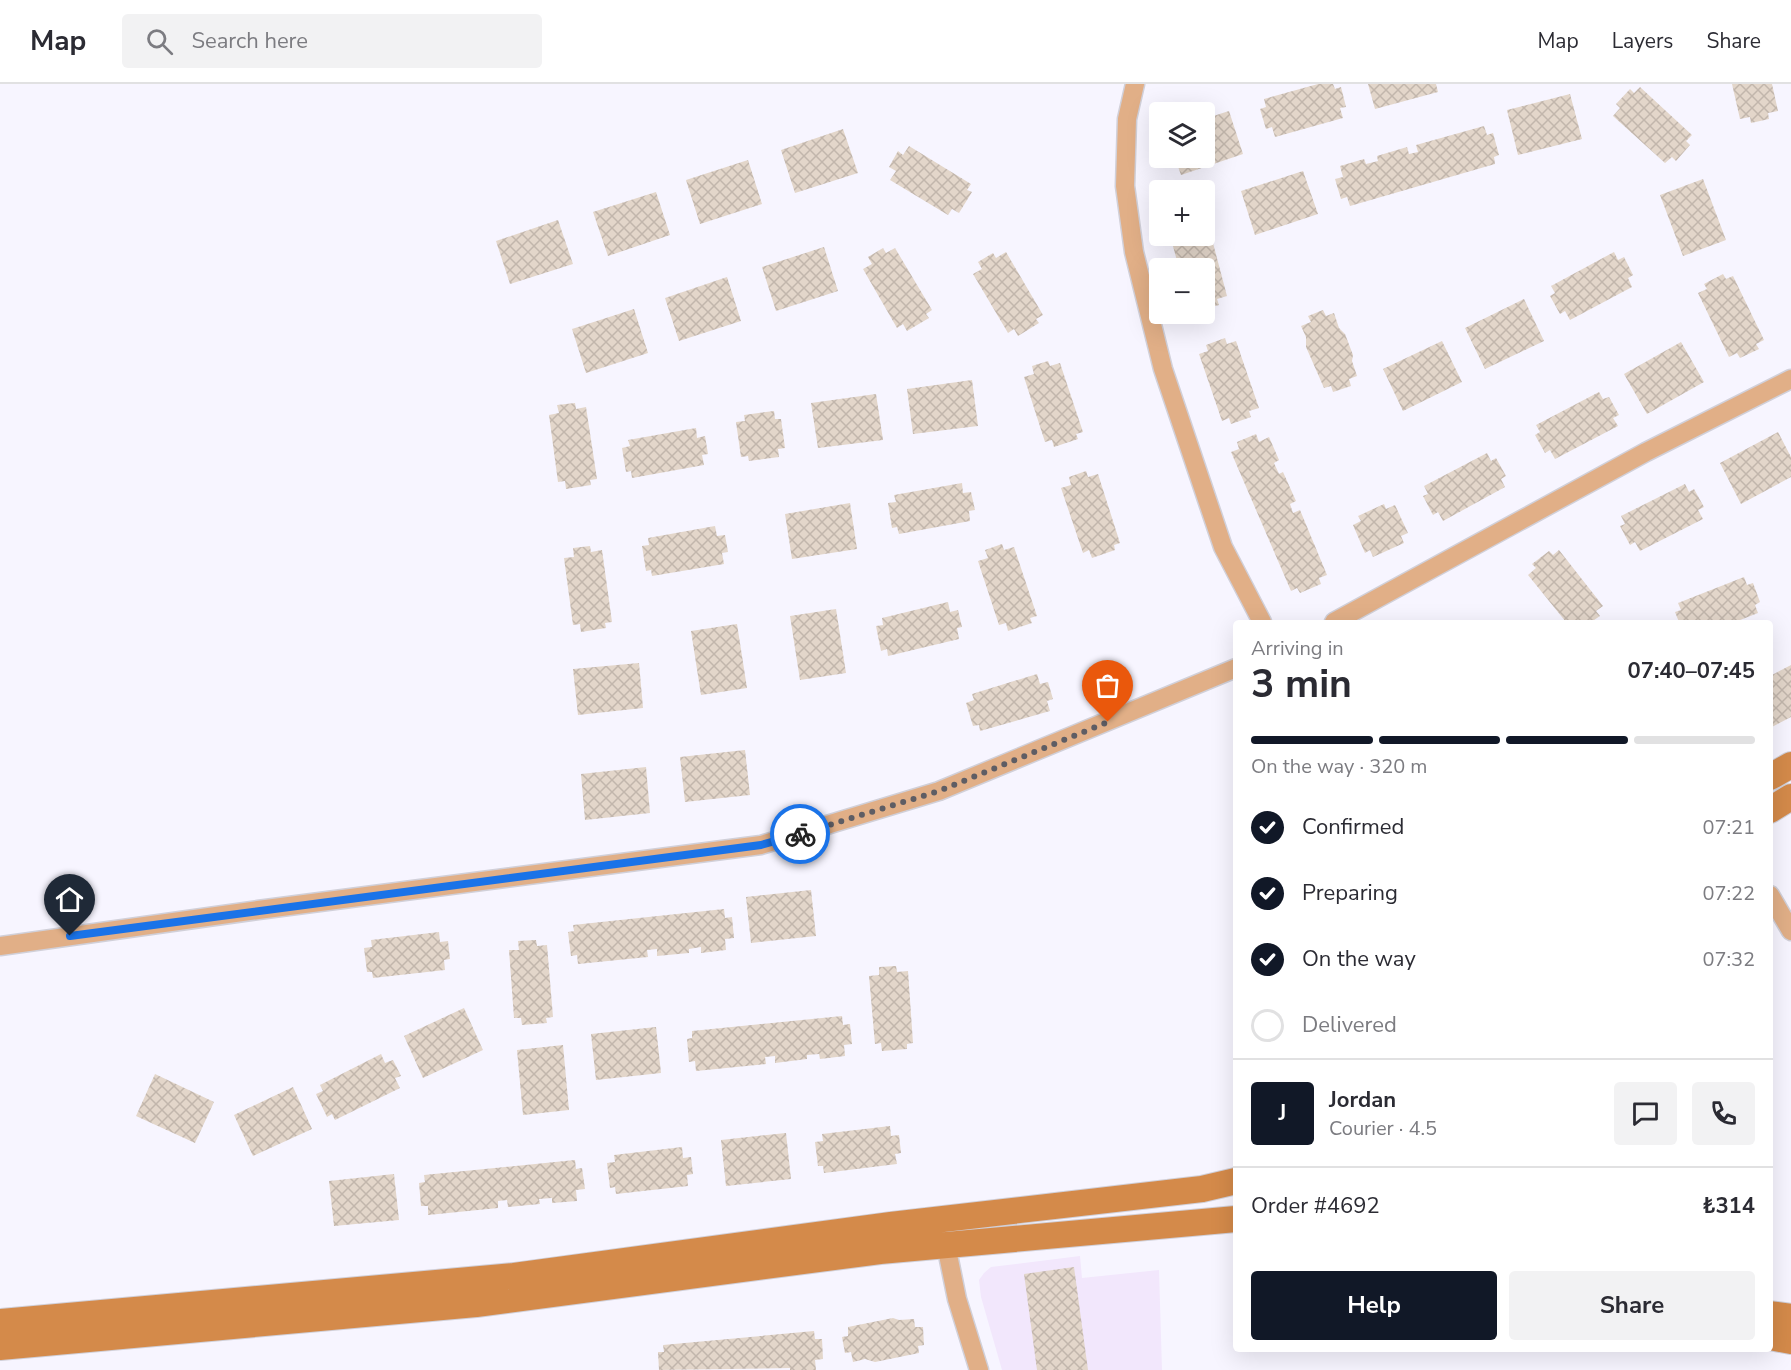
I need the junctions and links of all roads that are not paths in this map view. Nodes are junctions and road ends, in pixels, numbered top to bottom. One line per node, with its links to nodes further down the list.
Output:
1 (1135, 84): 3 (street)
2 (1791, 380): 4 (street)
3 (1261, 620)
4 (1338, 620)
5 (1233, 669): 12 (street)
6 (1791, 765): 7 (street)
7 (1773, 775)
8 (1791, 797): 9 (street)
9 (1773, 808)
10 (1773, 901): 11 (street)
11 (1791, 931)
12 (0, 946)
13 (1233, 1182): 18 (street)
14 (1233, 1219): 15 (street)
15 (946, 1245): 21 (street); 22 (street)
16 (1773, 1314): 17 (street)
17 (1791, 1317)
18 (0, 1322)
19 (1773, 1338): 20 (street)
20 (1791, 1341)
21 (0, 1347)
22 (980, 1370)

